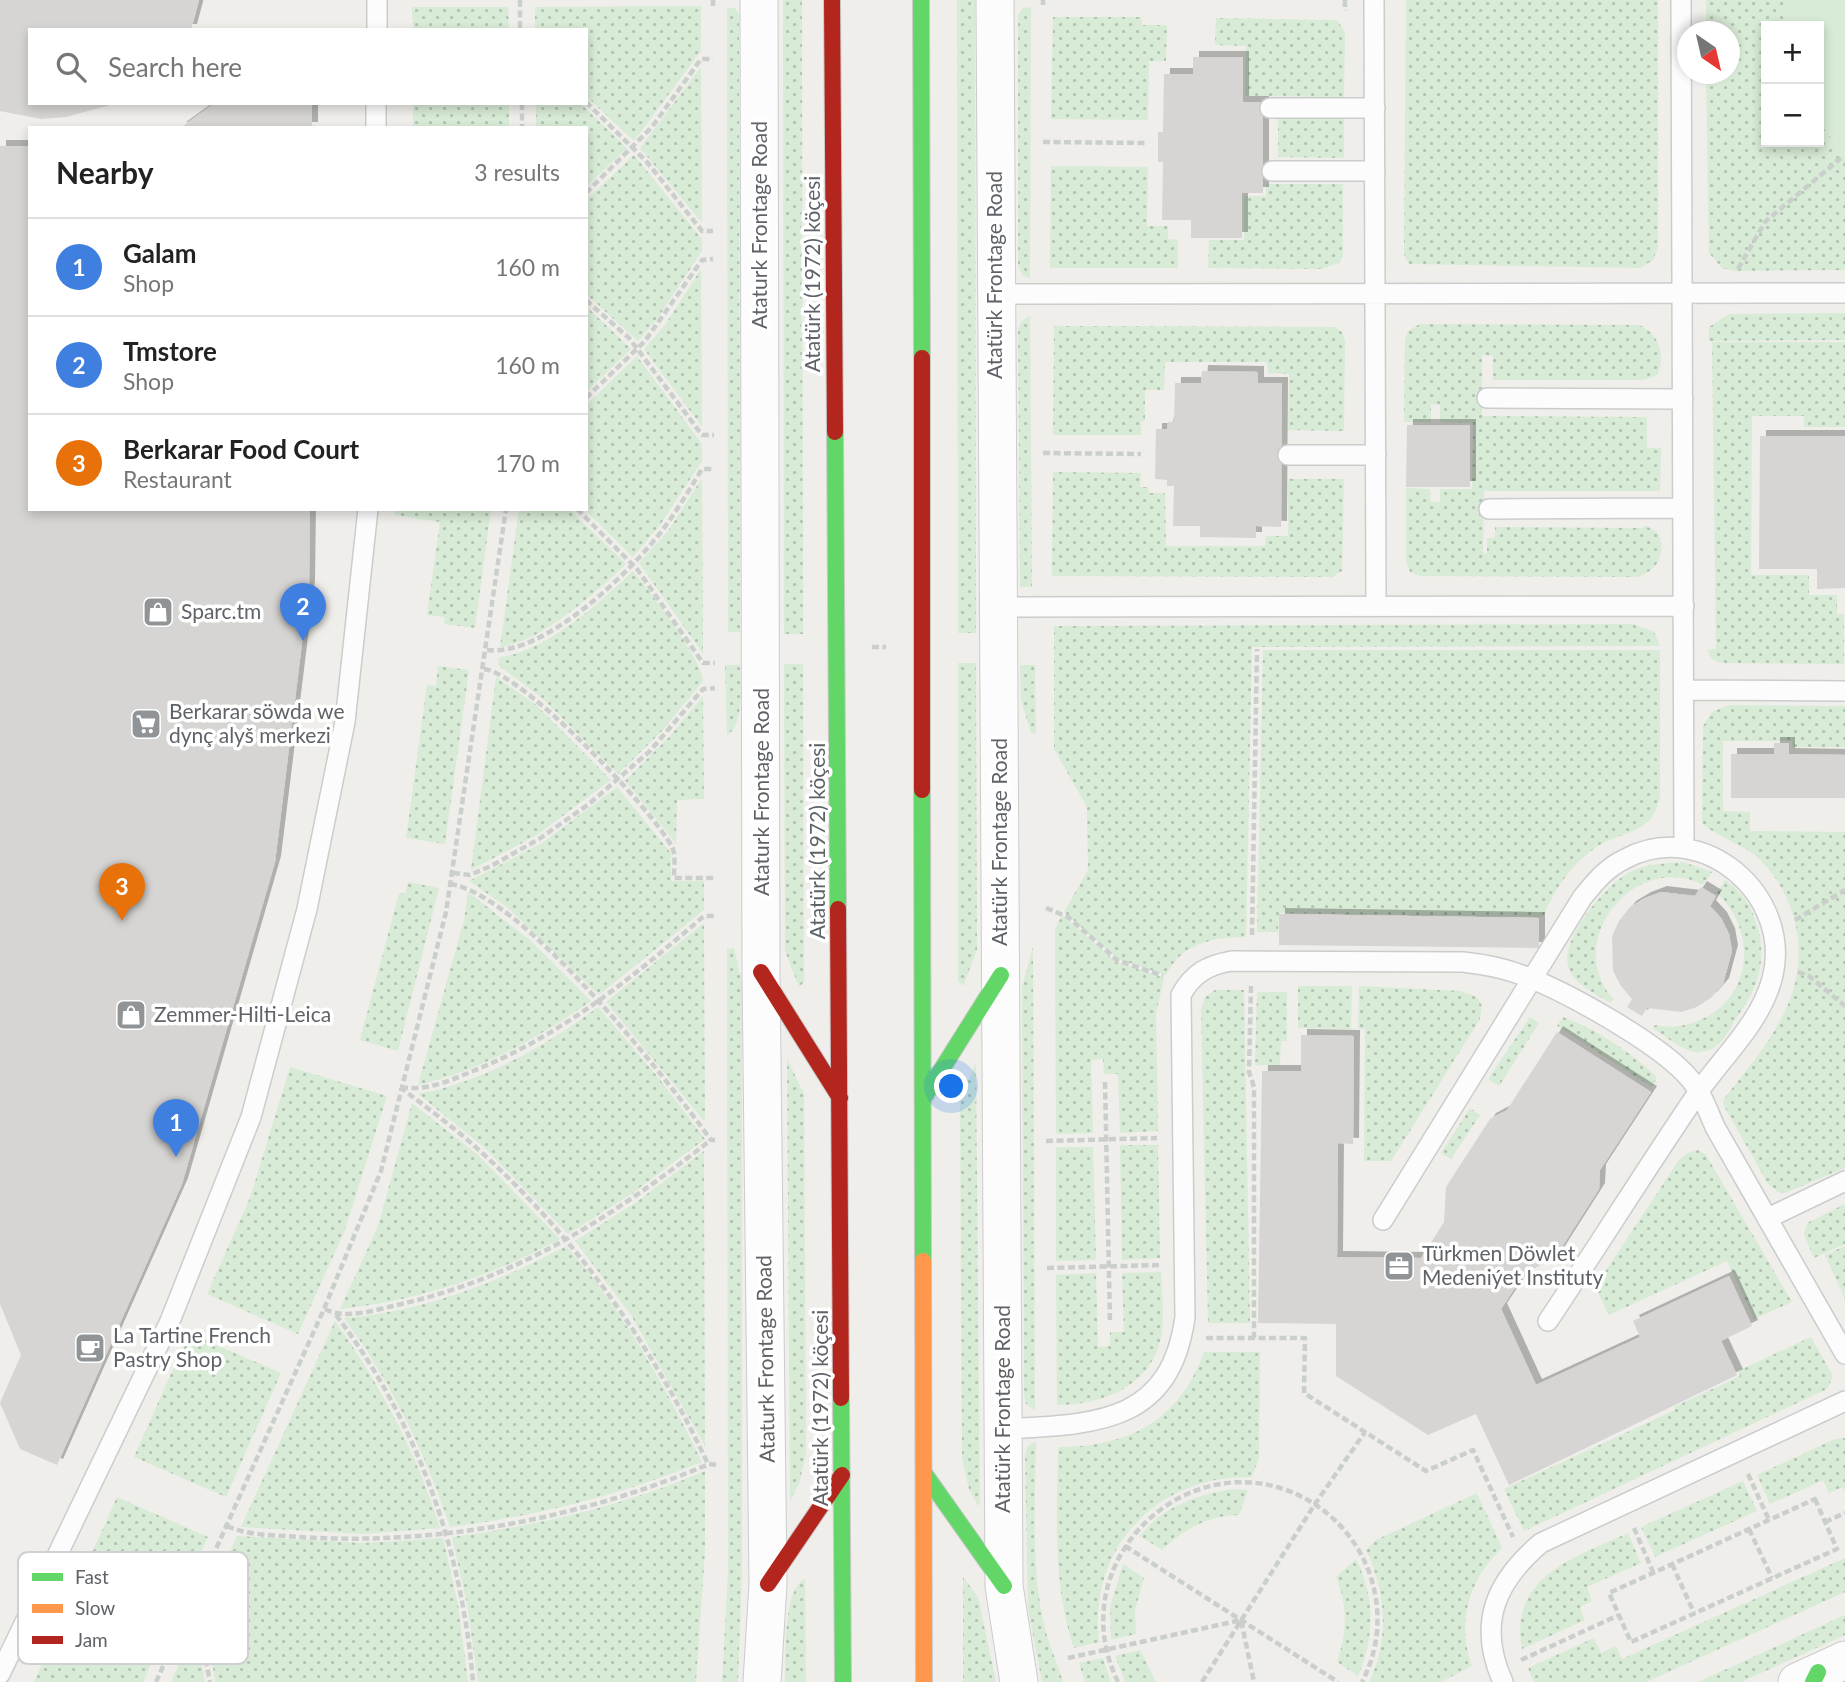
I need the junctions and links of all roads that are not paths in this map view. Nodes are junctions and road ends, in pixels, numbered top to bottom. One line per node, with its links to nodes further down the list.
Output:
1 (377, 0): 8 (lane)
2 (759, 0): 32 (street, Ataturk Frontage Road)
3 (832, 0): 36 (main road, Atatürk (1972) köçesi)
4 (921, 0): 37 (main road)
5 (995, 0): 18 (street, Atatürk Frontage Road)
6 (1374, 0): 11 (lane)
7 (1681, 0): 17 (lane)
8 (377, 28)
9 (376, 105): 12 (lane)
10 (1270, 107): 11 (lane)
11 (1375, 108): 14 (lane)
12 (376, 126)
13 (1272, 171): 14 (lane)
14 (1375, 171): 16 (lane)
15 (1845, 293): 17 (lane)
16 (1375, 294): 17 (lane); 18 (lane); 22 (lane)
17 (1682, 294): 20 (lane)
18 (995, 295): 27 (street, Atatürk Frontage Road)
19 (1487, 398): 20 (lane)
20 (1683, 399): 23 (lane)
21 (1288, 455): 22 (lane)
22 (1376, 455): 26 (lane)
23 (1683, 508): 24 (lane); 28 (lane)
24 (1489, 509)
25 (368, 511): 47 (lane)
26 (1377, 606): 27 (lane); 28 (lane)
27 (999, 607): 33 (street, Atatürk Frontage Road)
28 (1684, 607): 29 (lane)
29 (1684, 690): 30 (lane); 31 (lane)
30 (1845, 691)
31 (1684, 848): 34 (lane); 35 (lane)
32 (761, 972): 36 (main road); 48 (street, Ataturk Frontage Road)
33 (1001, 975): 37 (main road); 44 (street, Atatürk Frontage Road)
34 (1531, 980): 35 (lane); 40 (lane); 44 (lane)
35 (1699, 1092): 39 (lane); 41 (lane)
36 (841, 1099): 46 (main road, Atatürk (1972) köçesi)
37 (923, 1099): 45 (main road)
38 (1845, 1181): 39 (lane)
39 (1768, 1218): 42 (lane)
40 (1383, 1220)
41 (1548, 1321)
42 (1845, 1354)
43 (1845, 1401): 51 (lane)
44 (1003, 1429): 49 (street, Atatürk Frontage Road)
45 (923, 1473): 49 (main road); 55 (main road)
46 (842, 1475): 48 (main road); 54 (main road, Atatürk (1972) köçesi)
47 (59, 1552)
48 (768, 1584): 53 (street, Ataturk Frontage Road)
49 (1004, 1586): 56 (street, Atatürk Frontage Road)
50 (18, 1637): 52 (lane)
51 (1507, 1673)
52 (0, 1674)
53 (762, 1682)
54 (843, 1682)
55 (924, 1682)
56 (1019, 1682)

